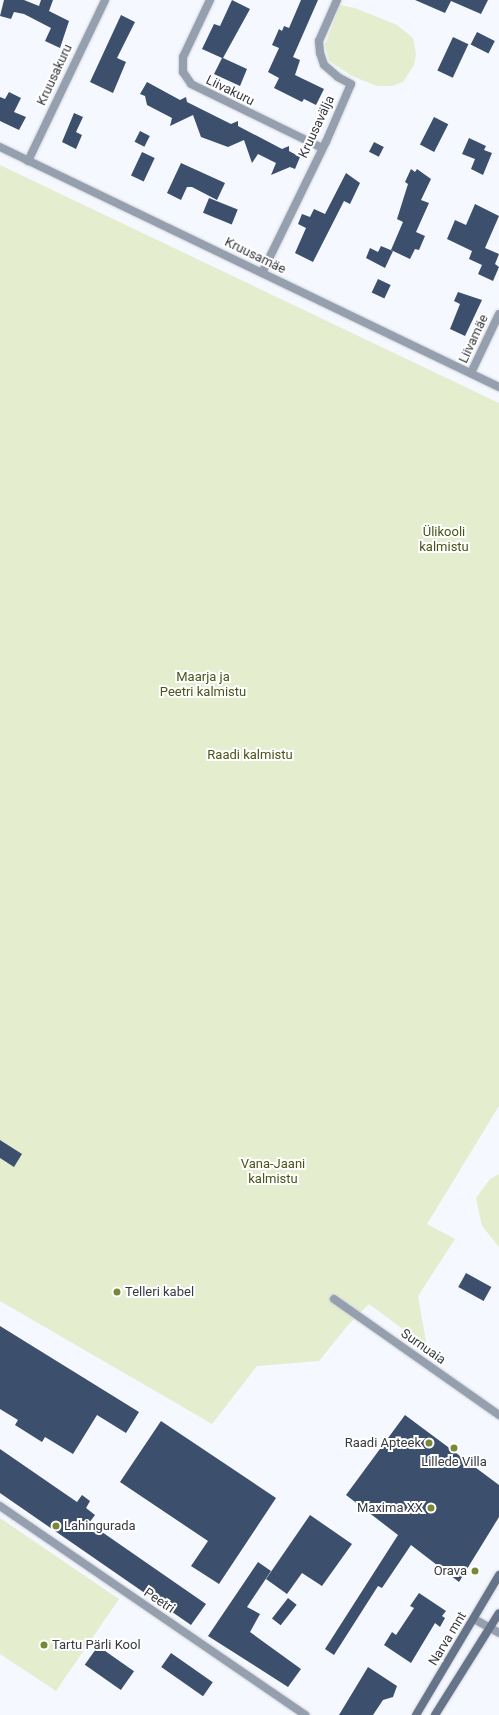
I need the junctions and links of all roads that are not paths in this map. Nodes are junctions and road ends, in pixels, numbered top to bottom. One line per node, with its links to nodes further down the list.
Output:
1 (103, 0): 6 (street, Kruusakuru)
2 (210, 0): 5 (street, Liivakuru)
3 (337, 0): 5 (street, Kruusavälja)
4 (0, 147): 6 (street, Kruusamäe)
5 (322, 148): 7 (street, Kruusavälja)
6 (28, 161): 7 (street, Kruusamäe)
7 (262, 273): 9 (street, Kruusamäe)
8 (499, 314): 9 (street, Liivamäe)
9 (471, 373): 10 (street, Kruusamäe)
10 (499, 387)
11 (334, 1299): 12 (street, Surnuaia)
12 (499, 1415)
13 (0, 1506): 19 (street, Peetri)
14 (499, 1575): 16 (main road, Narva mnt)
15 (499, 1613): 17 (main road)
16 (474, 1619): 17 (street); 20 (main road, Narva mnt)
17 (490, 1628): 18 (street); 21 (main road)
18 (499, 1633)
19 (305, 1715)
20 (416, 1715)
21 (435, 1715)

